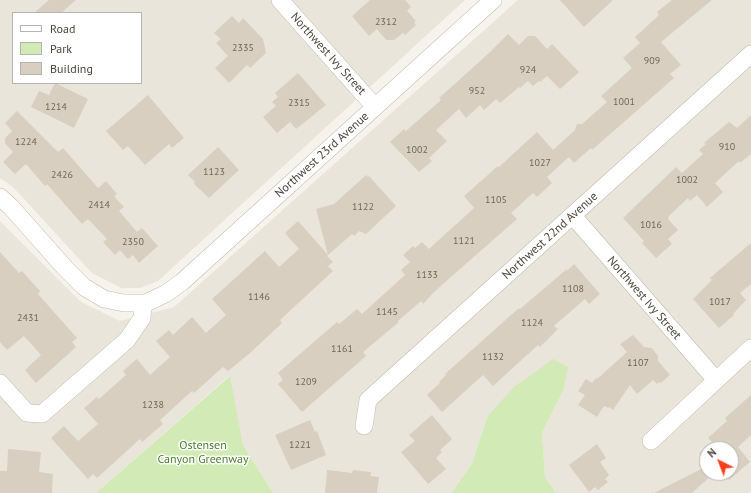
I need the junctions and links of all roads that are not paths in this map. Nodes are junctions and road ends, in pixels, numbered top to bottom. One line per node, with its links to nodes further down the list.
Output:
1 (280, 0): 4 (street, Northwest Ivy Street)
2 (493, 0): 4 (street, Northwest 23rd Avenue)
3 (751, 54): 6 (street, Northwest 22nd Avenue)
4 (375, 107): 7 (street, Northwest 23rd Avenue)
5 (0, 197): 7 (street)
6 (572, 216): 9 (street, Northwest Ivy Street); 11 (street, Northwest 22nd Avenue)
7 (144, 303): 10 (street)
8 (751, 348): 9 (street)
9 (716, 380): 12 (street)
10 (0, 383)
11 (364, 426)
12 (651, 441)

